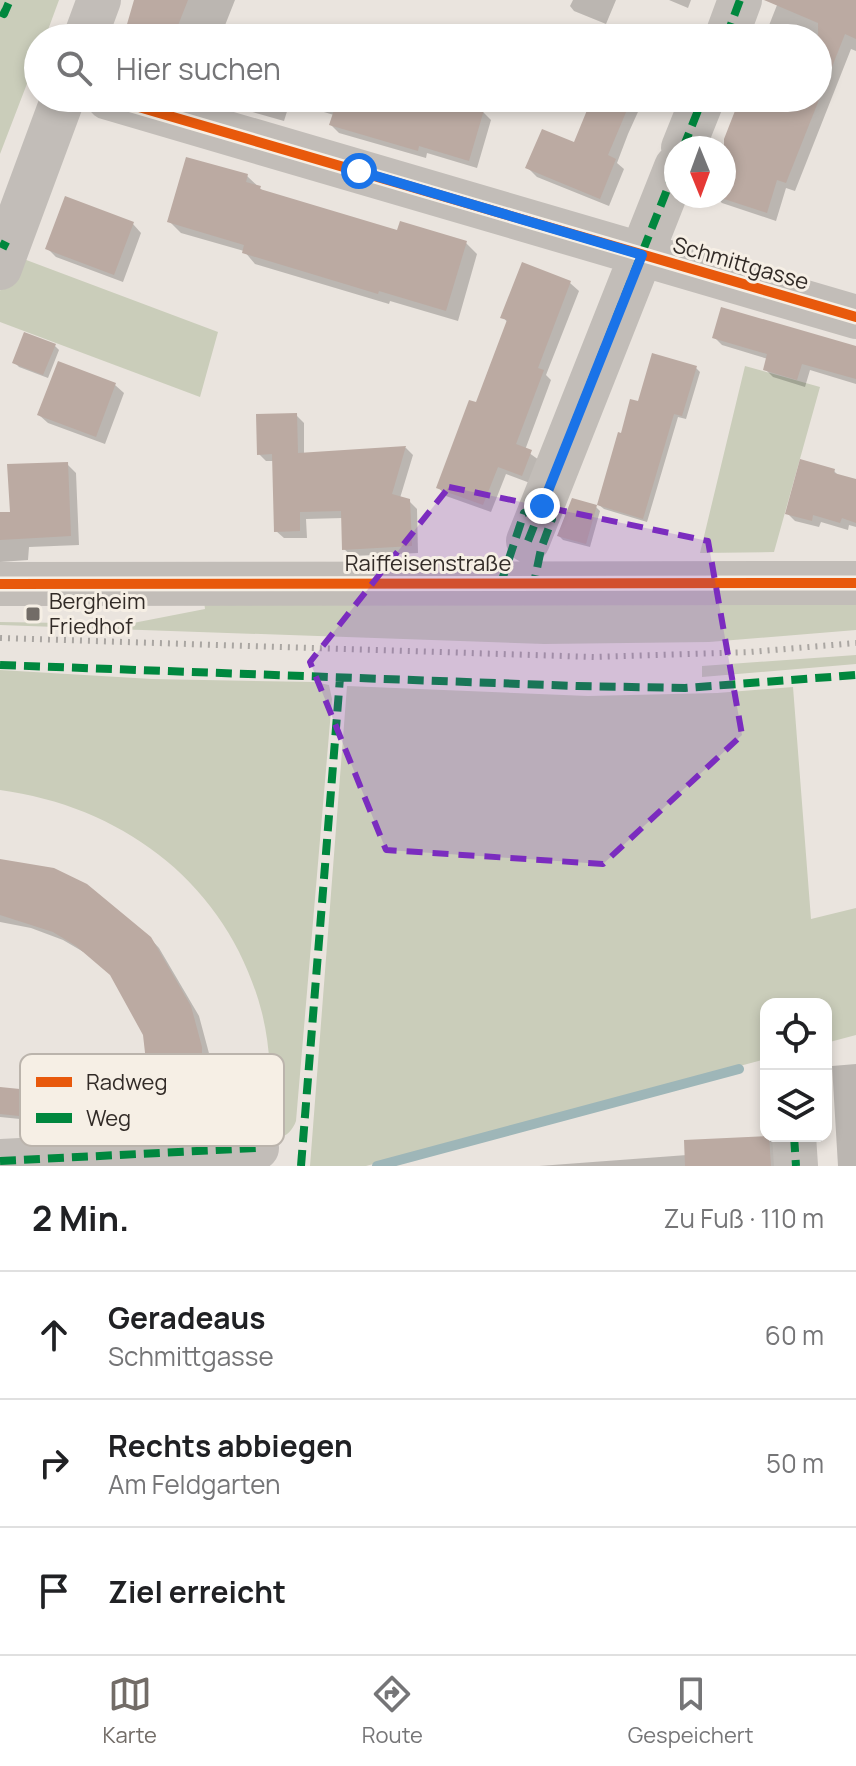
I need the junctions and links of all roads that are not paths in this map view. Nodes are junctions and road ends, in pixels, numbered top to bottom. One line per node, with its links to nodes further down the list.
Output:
1 (99, 0): 3 (street)
2 (740, 0): 4 (street)
3 (90, 24)
4 (731, 24)
5 (58, 112): 11 (street)
6 (156, 112): 10 (street, Schmittgasse)
7 (697, 112): 8 (street)
8 (688, 136)
9 (664, 198): 10 (street)
10 (642, 255): 12 (street, Schmittgasse); 13 (street)
11 (0, 268)
12 (856, 317)
13 (528, 541)
14 (856, 583): 15 (street, Raiffeisenstraße)
15 (0, 584)
16 (794, 1142): 19 (street)
17 (257, 1148): 18 (street)
18 (0, 1161)
19 (796, 1166)

